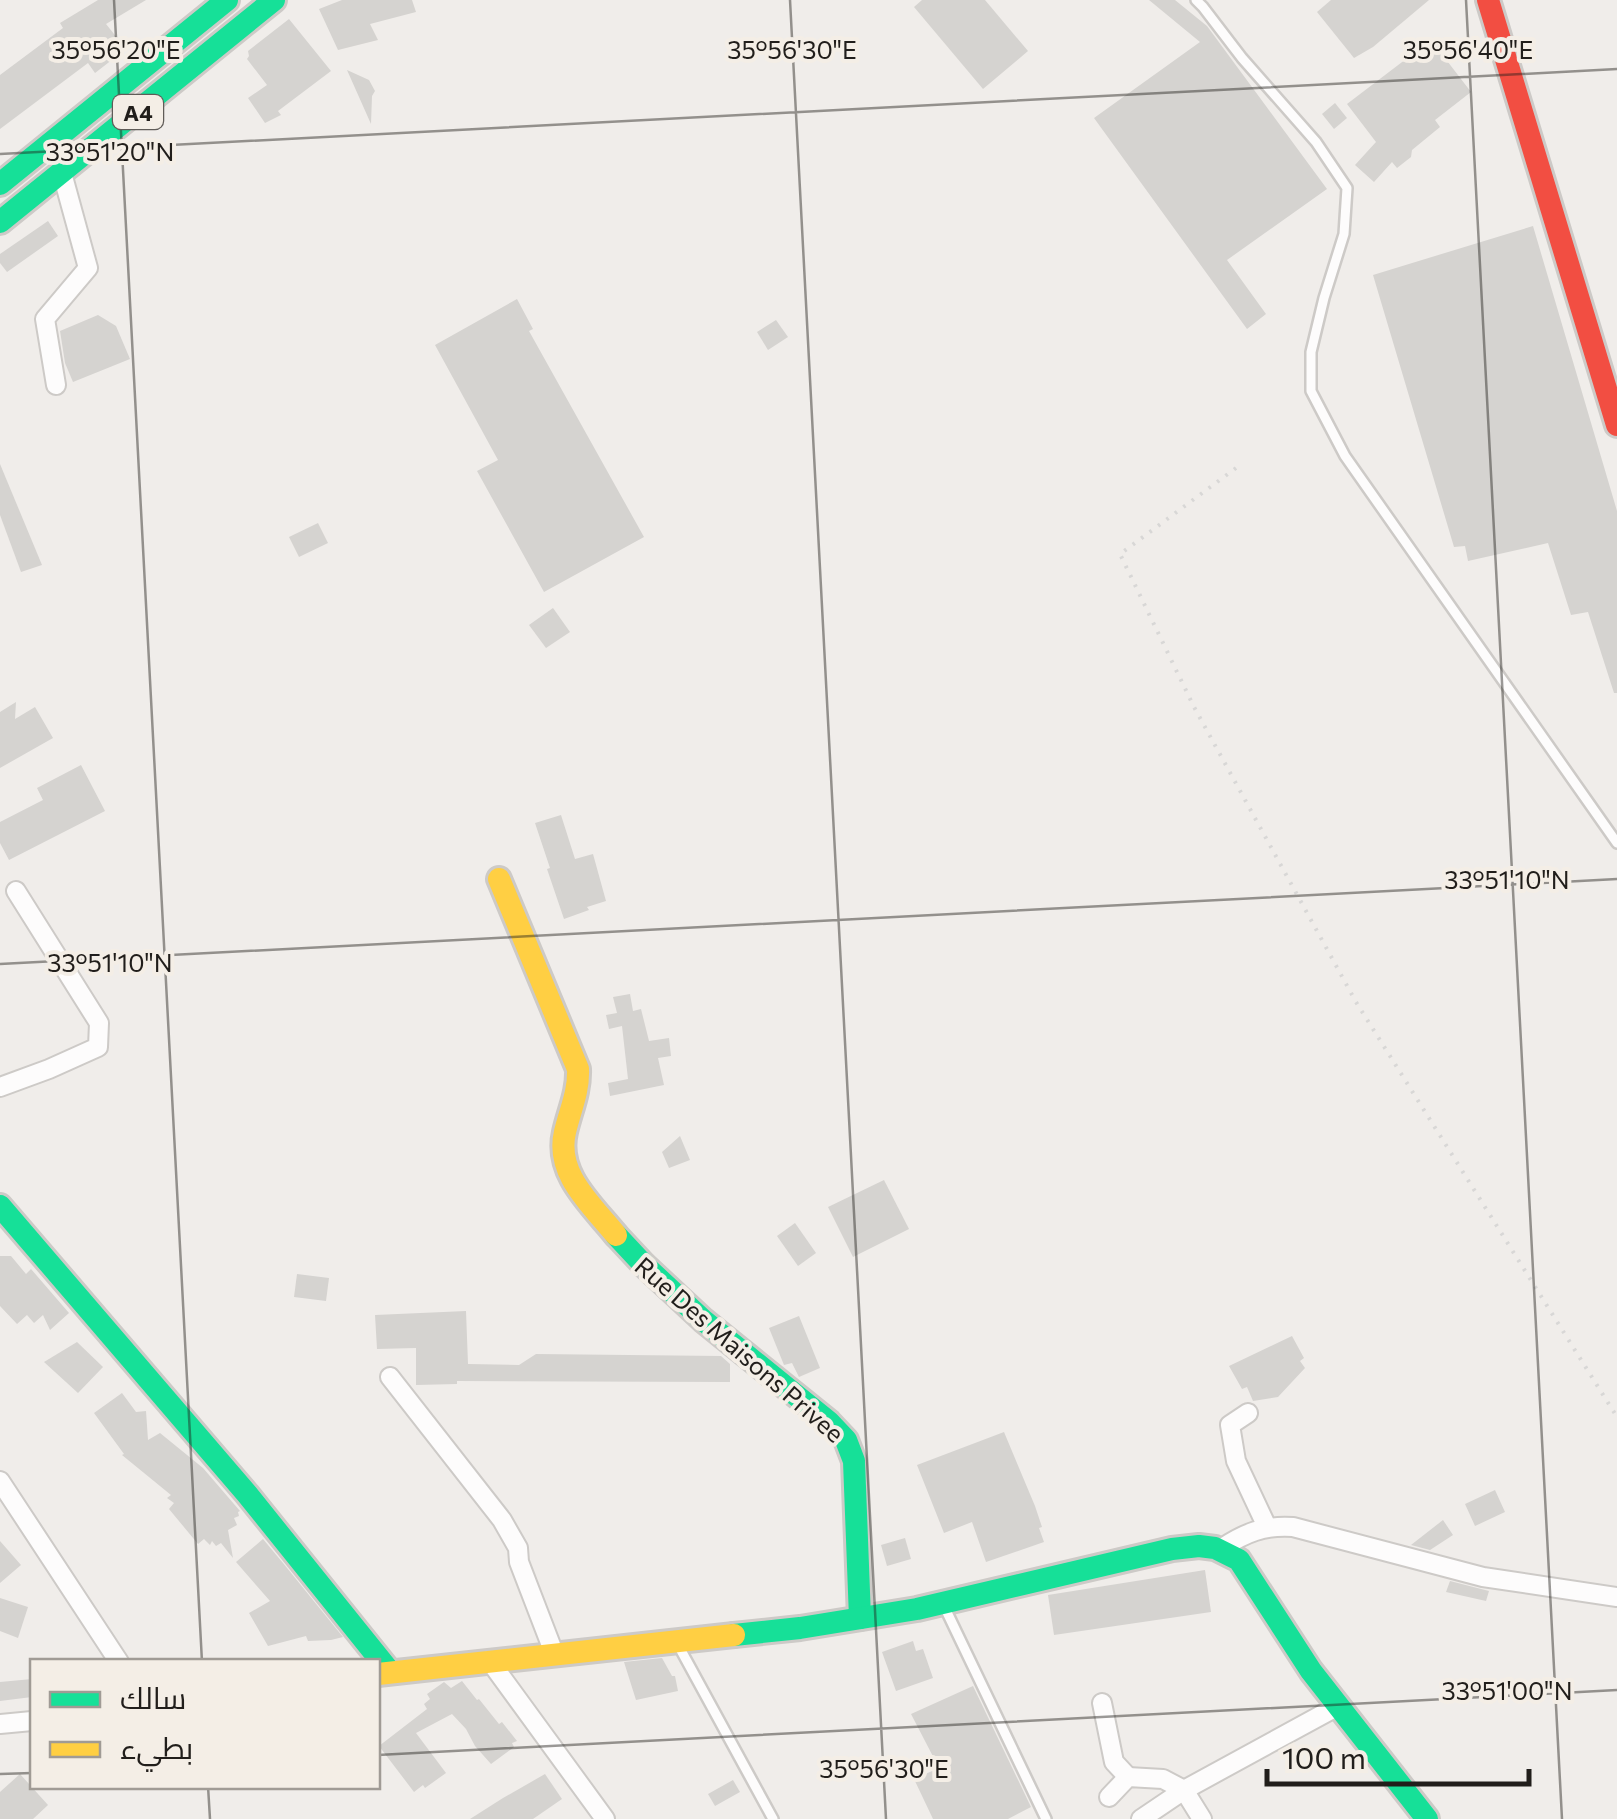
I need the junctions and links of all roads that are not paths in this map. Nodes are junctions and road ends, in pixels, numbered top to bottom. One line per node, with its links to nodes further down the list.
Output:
1 (227, 0): 6 (main road, A4)
2 (274, 0): 5 (main road, A4)
3 (1196, 0): 10 (lane)
4 (1488, 0): 9 (main road)
5 (62, 173): 7 (main road, A4); 8 (street)
6 (0, 184)
7 (0, 222)
8 (56, 385)
9 (1616, 416)
10 (1617, 844)
11 (499, 879): 22 (main road, Rue Des Maisons Privee)
12 (16, 891): 13 (street)
13 (0, 1087)
14 (0, 1206): 26 (main road)
15 (390, 1378): 24 (street)
16 (1248, 1413): 18 (street)
17 (0, 1481): 25 (street)
18 (1267, 1527): 19 (street); 20 (street)
19 (1222, 1548): 21 (main road); 30 (main road)
20 (1617, 1597)
21 (943, 1603): 22 (main road); 38 (lane)
22 (860, 1618): 23 (main road)
23 (676, 1641): 24 (main road); 37 (lane)
24 (554, 1652): 27 (main road)
25 (117, 1659)
26 (375, 1659)
27 (489, 1660): 28 (main road); 36 (street)
28 (384, 1673)
29 (1102, 1703): 33 (street)
30 (1338, 1706): 34 (street); 41 (main road)
31 (30, 1721): 32 (street)
32 (0, 1724)
33 (1128, 1776): 34 (street); 35 (street)
34 (1184, 1790): 39 (street); 40 (street)
35 (1109, 1798)
36 (605, 1819)
37 (773, 1819)
38 (1046, 1819)
39 (1141, 1819)
40 (1202, 1819)
41 (1427, 1819)

